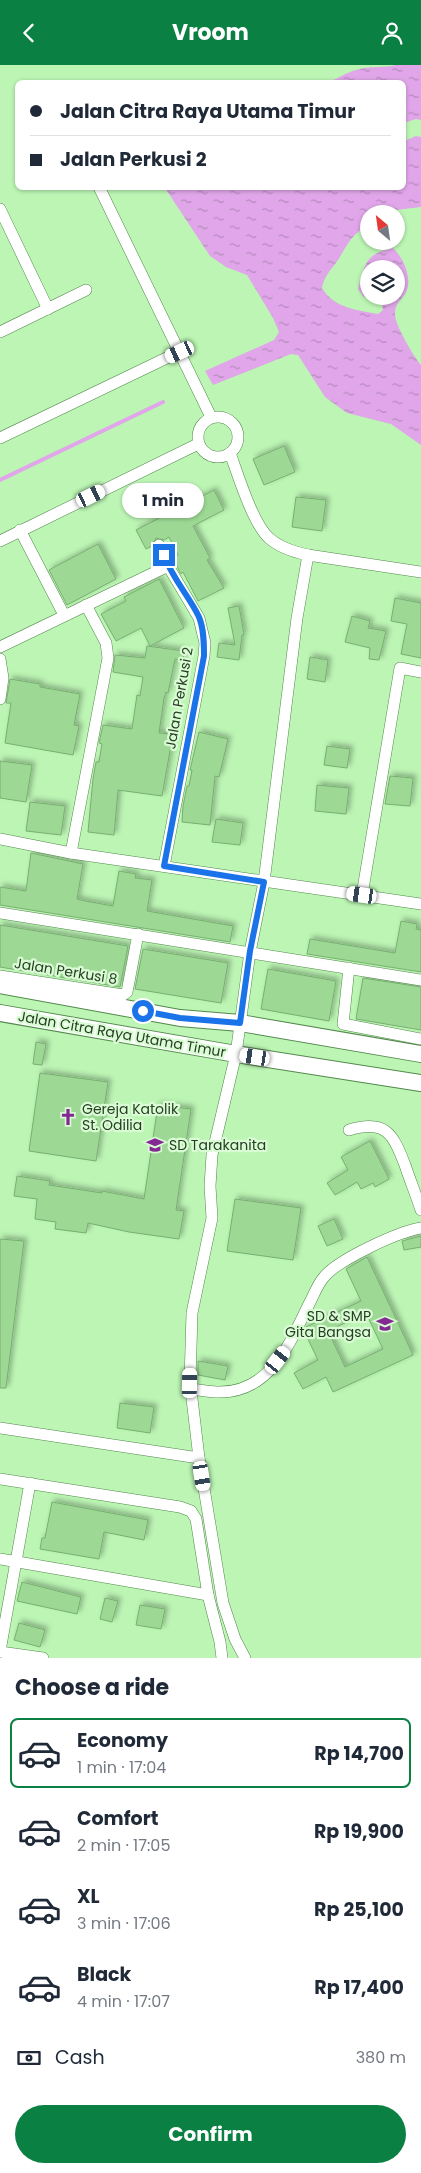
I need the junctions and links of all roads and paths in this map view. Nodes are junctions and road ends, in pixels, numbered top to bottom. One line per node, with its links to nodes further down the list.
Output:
1 (100, 190): 6 (street)
2 (0, 209): 4 (street)
3 (86, 290): 4 (street)
4 (48, 309): 5 (street)
5 (0, 332)
6 (180, 352): 7 (street); 8 (street)
7 (211, 417): 9 (street); 10 (street)
8 (0, 438)
9 (198, 444): 10 (street); 11 (street)
10 (230, 453): 14 (street)
11 (20, 530): 12 (street); 18 (street)
12 (0, 541)
13 (159, 545): 15 (street, Jalan Perkusi 2)
14 (308, 555): 16 (street); 26 (street)
15 (168, 566): 17 (street); 25 (street, Jalan Perkusi 2)
16 (421, 573)
17 (86, 605): 18 (street); 24 (street)
18 (64, 615): 19 (street)
19 (0, 647)
20 (0, 659): 22 (street)
21 (421, 672): 27 (street)
22 (0, 699)
23 (0, 839): 24 (street)
24 (71, 853): 25 (street)
25 (164, 866): 26 (street)
26 (264, 882): 27 (street); 31 (street)
27 (362, 895): 28 (street)
28 (421, 904)
29 (0, 913): 30 (street)
30 (138, 934): 31 (street); 33 (street, Jalan Perkusi 8)
31 (250, 951): 32 (street); 39 (street)
32 (349, 968): 34 (street); 40 (street)
33 (0, 976)
34 (421, 981)
35 (0, 985): 36 (main road, Jalan Citra Raya Utama Timur)
36 (32, 991): 38 (main road); 39 (main road, Jalan Citra Raya Utama Timur)
37 (0, 1013): 38 (main road, Jalan Citra Raya Utama Timur)
38 (27, 1017): 41 (main road, Jalan Citra Raya Utama Timur)
39 (240, 1023): 41 (street); 42 (main road, Jalan Citra Raya Utama Timur)
40 (421, 1039)
41 (236, 1054): 43 (main road, Jalan Citra Raya Utama Timur); 47 (street)
42 (421, 1054)
43 (421, 1083)
44 (349, 1130): 45 (street)
45 (421, 1210)
46 (421, 1228): 47 (street)
47 (191, 1389): 49 (street)
48 (0, 1428): 49 (street)
49 (199, 1458): 58 (street)
50 (0, 1479): 51 (street)
51 (30, 1483): 53 (street); 54 (street)
52 (0, 1559): 53 (street)
53 (17, 1561): 54 (street); 55 (street)
54 (208, 1595): 57 (street)
55 (0, 1652): 56 (street)
56 (43, 1658)
57 (222, 1658)
58 (245, 1658)

